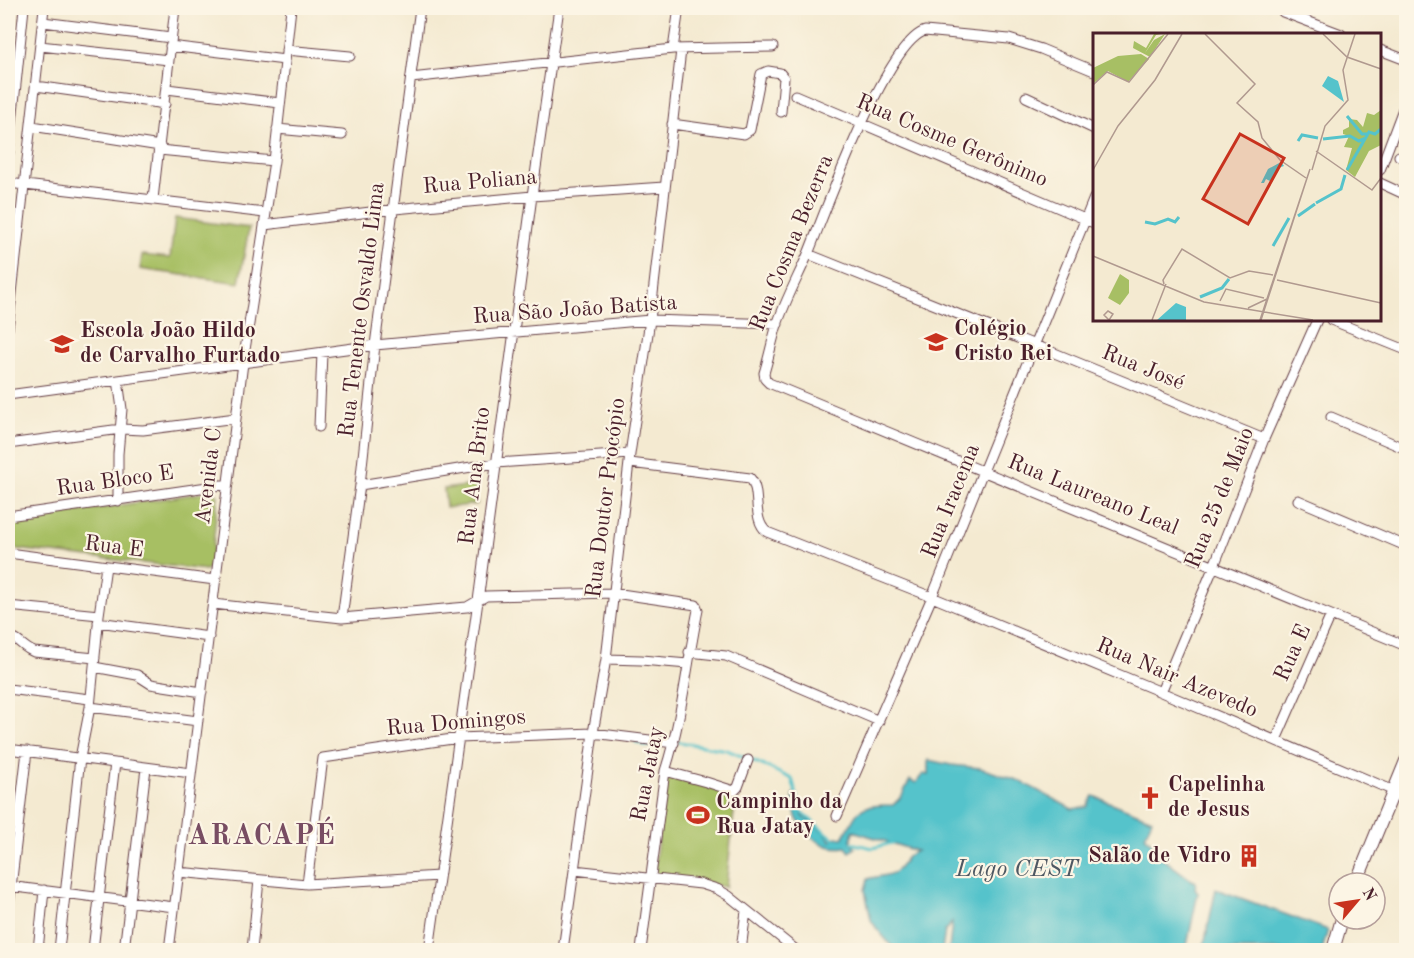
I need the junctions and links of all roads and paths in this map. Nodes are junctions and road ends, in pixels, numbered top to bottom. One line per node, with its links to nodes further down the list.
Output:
1 (24, 8): 31 (street)
2 (44, 8): 9 (street)
3 (175, 8): 11 (street)
4 (291, 8): 16 (street, Avenida C)
5 (420, 8): 22 (street, Rua Tenente Osvaldo Lima)
6 (559, 8): 20 (street, Rua Ana Brito)
7 (679, 8): 14 (street, Rua Doutor Procópio)
8 (1283, 8): 10 (street)
9 (43, 22): 11 (street); 12 (street)
10 (1338, 33)
11 (171, 42): 16 (street); 18 (street)
12 (40, 46): 18 (street); 23 (street)
13 (773, 47): 14 (street)
14 (677, 50): 20 (street); 34 (street, Rua Doutor Procópio)
15 (1381, 50): 19 (street)
16 (285, 55): 17 (street); 28 (street, Avenida C)
17 (350, 56)
18 (169, 60): 24 (street)
19 (1407, 60)
20 (550, 63): 22 (street); 47 (street, Rua Ana Brito)
21 (1093, 70): 33 (street, Rua Cosma Bezerra)
22 (411, 78): 49 (street, Rua Tenente Osvaldo Lima)
23 (36, 86): 29 (street); 32 (street)
24 (166, 89): 28 (street); 29 (street)
25 (795, 95): 33 (street, Rua Cosme Gerônimo)
26 (1026, 97): 35 (street)
27 (1407, 101): 41 (street)
28 (280, 103): 36 (street, Avenida C)
29 (165, 104): 38 (street)
30 (782, 112): 34 (street)
31 (12, 115): 32 (street); 39 (street)
32 (32, 122): 38 (street); 44 (street)
33 (861, 123): 51 (street, Rua Cosme Gerônimo); 53 (street, Rua Cosma Bezerra)
34 (672, 124): 45 (street, Rua Doutor Procópio)
35 (1093, 128)
36 (277, 129): 37 (street); 40 (street, Avenida C)
37 (342, 135)
38 (160, 148): 40 (street); 48 (street)
39 (8, 160)
40 (274, 161): 50 (street, Avenida C)
41 (1381, 167)
42 (8, 183): 44 (street)
43 (1381, 183): 46 (street)
44 (24, 184): 48 (street); 58 (street)
45 (664, 187): 47 (street, Rua Poliana); 54 (street, Rua Doutor Procópio)
46 (1407, 195)
47 (532, 196): 49 (street, Rua Poliana); 59 (street, Rua Ana Brito)
48 (153, 200): 50 (street)
49 (394, 209): 52 (street, Rua Poliana); 60 (street, Rua Tenente Osvaldo Lima)
50 (265, 213): 52 (street, Avenida C)
51 (1090, 222): 61 (street, Rua Iracema)
52 (264, 225): 64 (street, Avenida C)
53 (808, 254): 57 (street, Rua Cosma Bezerra); 61 (street, Rua José)
54 (650, 320): 57 (street, Rua São João Batista); 59 (street, Rua São João Batista); 75 (street, Rua Doutor Procópio)
55 (1317, 321): 72 (street, Rua 25 de Maio)
56 (1334, 321): 62 (street)
57 (778, 324): 65 (street, Rua Cosma Bezerra)
58 (8, 329)
59 (514, 333): 60 (street, Rua São João Batista); 76 (street, Rua Ana Brito)
60 (375, 345): 63 (street, Rua São João Batista); 79 (street, Rua Tenente Osvaldo Lima)
61 (1035, 345): 72 (street, Rua José); 77 (street, Rua Iracema)
62 (1407, 350)
63 (322, 353): 64 (street, Rua São João Batista); 70 (street)
64 (243, 363): 66 (street, Rua São João Batista); 69 (street, Avenida C)
65 (765, 379): 77 (street, Rua Laureano Leal)
66 (118, 380): 67 (street, Rua São João Batista); 71 (street)
67 (8, 395)
68 (1331, 417): 74 (street)
69 (236, 418): 71 (street); 78 (street, Avenida C)
70 (319, 427)
71 (121, 429): 73 (street); 81 (street)
72 (1264, 439): 86 (street, Rua 25 de Maio)
73 (8, 444)
74 (1407, 449)
75 (630, 459): 76 (street); 88 (street, Rua Doutor Procópio); 89 (street, Rua Nair Azevedo)
76 (496, 463): 79 (street); 90 (street, Rua Ana Brito)
77 (984, 471): 86 (street, Rua Laureano Leal); 89 (street, Rua Iracema)
78 (228, 484): 81 (street, Rua Bloco E); 87 (street, Avenida C)
79 (360, 485): 94 (street, Rua Tenente Osvaldo Lima)
80 (1298, 500): 83 (street)
81 (118, 501): 82 (street, Rua Bloco E)
82 (8, 516)
83 (1407, 546)
84 (8, 553): 85 (street, Rua E)
85 (106, 566): 87 (street, Rua E); 95 (street)
86 (1214, 566): 93 (street, Rua Laureano Leal); 105 (street, Rua 25 de Maio)
87 (215, 580): 91 (street, Avenida C)
88 (614, 594): 90 (street); 99 (street, Rua Jatay); 100 (street, Rua Doutor Procópio)
89 (932, 597): 105 (street, Rua Nair Azevedo); 108 (street, Rua Iracema)
90 (478, 601): 94 (street); 110 (street, Rua Ana Brito)
91 (213, 604): 94 (street); 97 (street, Avenida C)
92 (8, 606): 95 (street)
93 (1331, 615): 98 (street, Rua Laureano Leal); 111 (street, Rua E)
94 (342, 618)
95 (98, 619): 97 (street); 101 (street)
96 (8, 636): 101 (street)
97 (209, 637): 104 (street, Avenida C)
98 (1407, 646)
99 (689, 652): 102 (street, Rua Jatay); 108 (street)
100 (606, 659): 102 (street); 109 (street, Rua Doutor Procópio)
101 (94, 662): 104 (street); 106 (street)
102 (688, 664): 112 (street, Rua Jatay)
103 (8, 689): 106 (street)
104 (202, 692): 107 (street, Avenida C)
105 (1161, 692): 111 (street, Rua Nair Azevedo)
106 (90, 703): 107 (street); 115 (street)
107 (198, 721): 121 (street, Avenida C)
108 (879, 721): 124 (street, Rua Iracema)
109 (593, 733): 110 (street, Rua Domingos); 112 (street, Rua Domingos); 125 (street, Rua Doutor Procópio)
110 (459, 738): 128 (street, Rua Ana Brito); 131 (street, Rua Domingos)
111 (1276, 740): 122 (street, Rua Nair Azevedo)
112 (674, 743): 120 (street, Rua Jatay)
113 (8, 749): 114 (street)
114 (27, 751): 115 (street); 132 (street)
115 (80, 758): 118 (street); 134 (street)
116 (748, 760): 120 (street)
117 (1407, 761): 122 (street)
118 (115, 763): 119 (street); 135 (street)
119 (146, 768): 121 (street); 136 (street)
120 (665, 771): 129 (street, Rua Jatay)
121 (191, 773): 127 (street, Avenida C)
122 (1394, 791): 123 (street, Rua Nair Azevedo); 126 (street)
123 (1407, 796)
124 (837, 816)
125 (574, 870): 129 (street); 148 (street, Rua Doutor Procópio)
126 (1361, 871)
127 (178, 872): 130 (street); 137 (street, Avenida C)
128 (439, 876): 131 (street); 147 (street, Rua Ana Brito)
129 (650, 878): 138 (street); 149 (street, Rua Jatay)
130 (259, 880): 131 (street); 146 (street)
131 (307, 884)
132 (9, 886): 133 (street); 139 (street)
133 (44, 890): 134 (street); 141 (street)
134 (65, 893): 135 (street); 142 (street)
135 (100, 897): 136 (street); 143 (street)
136 (130, 901): 137 (street); 144 (street)
137 (174, 907): 145 (street, Avenida C)
138 (746, 911): 150 (street); 151 (street)
139 (8, 913)
140 (1339, 931): 152 (street)
141 (38, 951)
142 (59, 951)
143 (93, 951)
144 (124, 951)
145 (169, 951)
146 (252, 951)
147 (429, 951)
148 (563, 951)
149 (641, 951)
150 (741, 951)
151 (796, 951)
152 (1333, 951)

